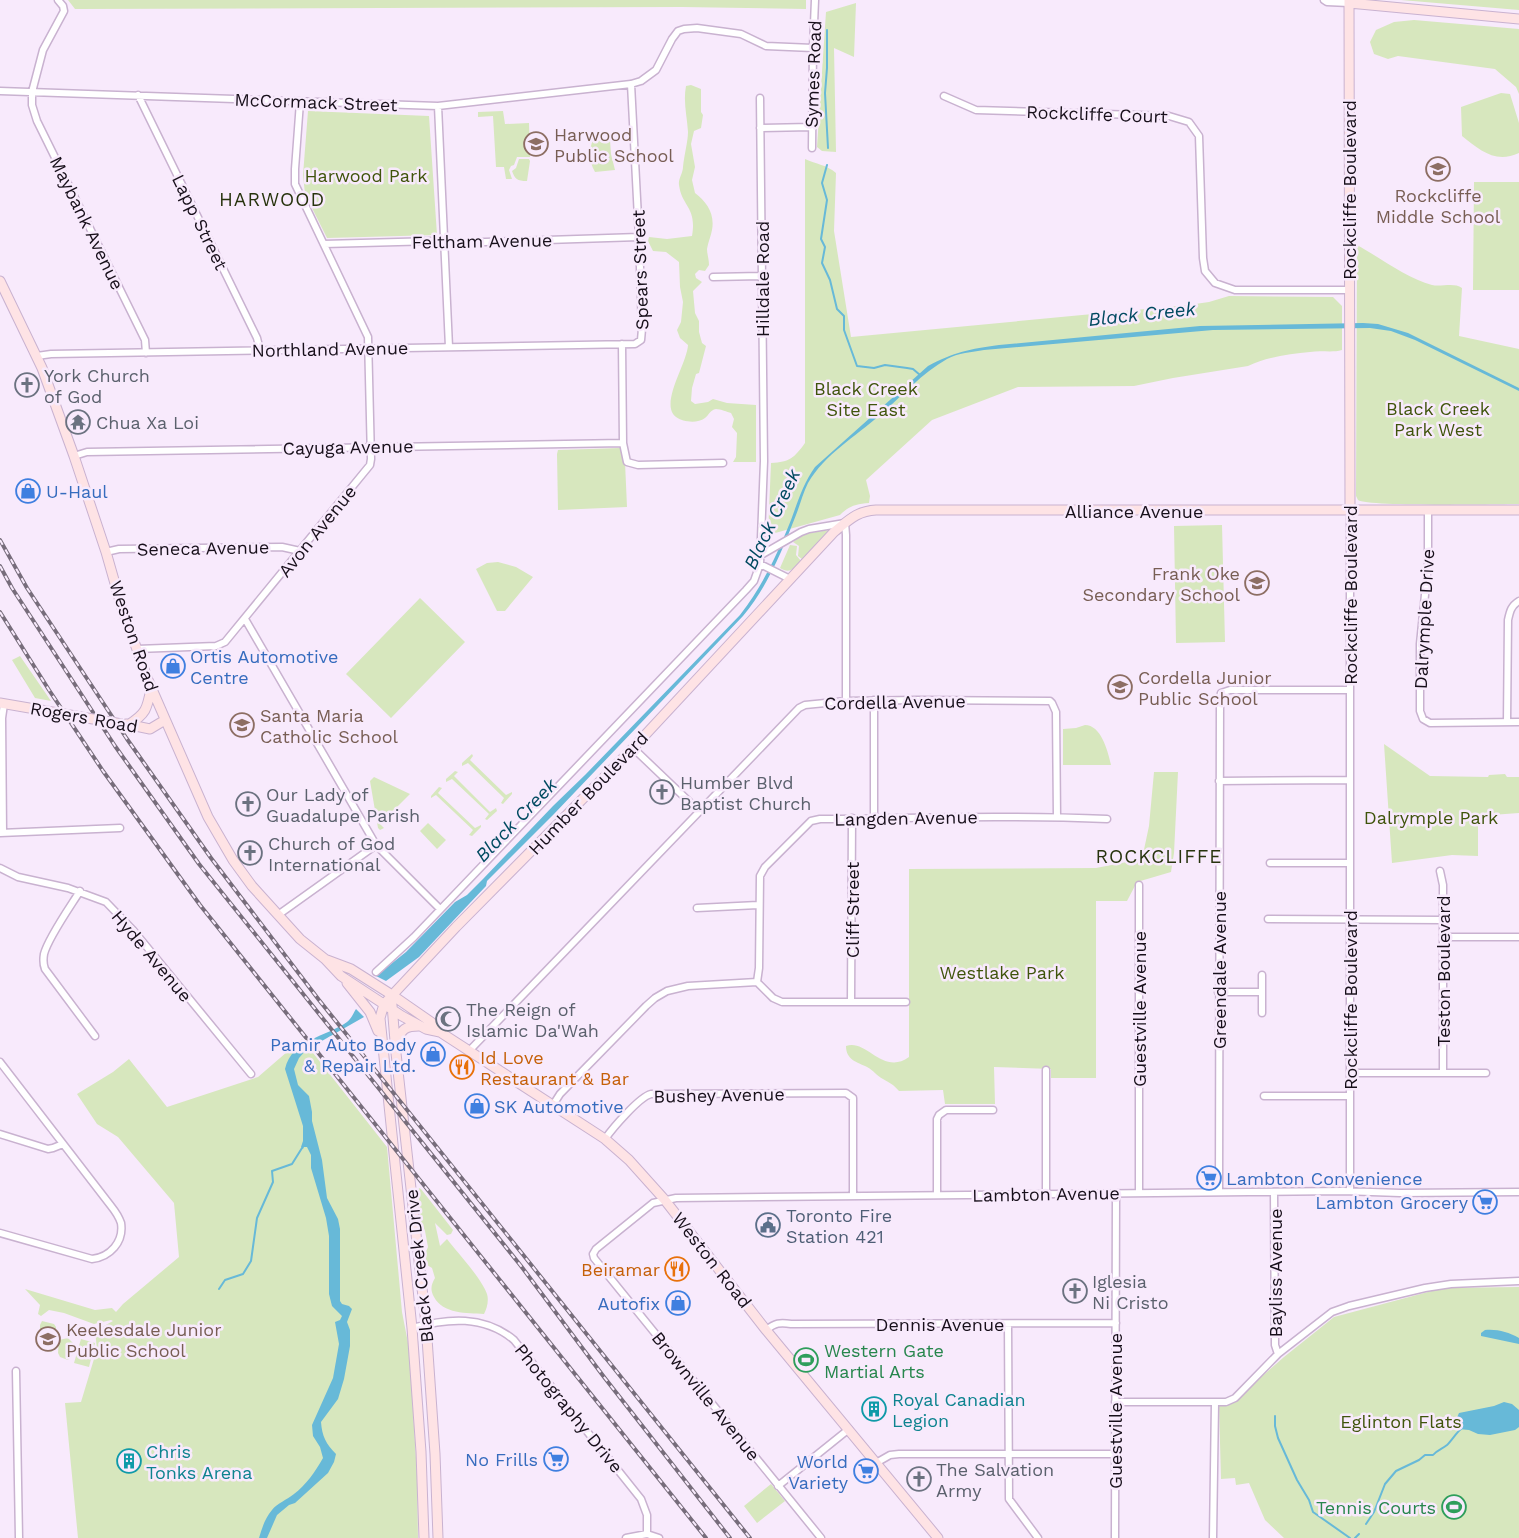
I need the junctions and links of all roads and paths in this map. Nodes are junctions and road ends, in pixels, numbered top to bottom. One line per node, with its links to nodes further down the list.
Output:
1 (58, 0): 9 (street)
2 (815, 0): 6 (street, Symes Road)
3 (1324, 0): 4 (street)
4 (1349, 2): 5 (main road); 24 (main road, Rockcliffe Boulevard)
5 (1519, 19)
6 (813, 48): 7 (street); 15 (street, Symes Road)
7 (631, 84): 14 (street, McCormack Street); 18 (street, Spears Street)
8 (0, 91): 9 (street, McCormack Street)
9 (32, 92): 10 (street, McCormack Street); 29 (street, Maybank Avenue)
10 (138, 95): 13 (street, McCormack Street); 28 (street, Lapp Street)
11 (944, 96): 24 (street, Rockcliffe Court)
12 (760, 98): 16 (street, Hilldale Road)
13 (300, 102): 14 (street, McCormack Street); 20 (street, Avon Avenue)
14 (438, 106): 19 (street)
15 (811, 127): 16 (street); 17 (street, Symes Road)
16 (760, 128): 21 (street, Hilldale Road)
17 (812, 148)
18 (639, 237): 19 (street, Feltham Avenue); 25 (street, Spears Street)
19 (444, 242): 20 (street, Feltham Avenue); 26 (street)
20 (324, 244): 27 (street, Avon Avenue)
21 (761, 276): 22 (street); 34 (street, Hilldale Road)
22 (713, 277)
23 (0, 281): 30 (main road, Weston Road)
24 (1350, 290): 36 (main road, Rockcliffe Boulevard)
25 (622, 344): 26 (street, Northland Avenue); 31 (street, Spears Street)
26 (449, 347): 27 (street, Northland Avenue)
27 (369, 348): 28 (street, Northland Avenue); 32 (street, Avon Avenue)
28 (260, 350): 29 (street, Northland Avenue)
29 (146, 353): 30 (street, Northland Avenue)
30 (37, 356): 33 (main road, Weston Road)
31 (623, 443): 32 (street, Cayuga Avenue); 35 (street, Spears Street)
32 (370, 446): 33 (street, Cayuga Avenue); 40 (street, Avon Avenue)
33 (74, 456): 41 (main road, Weston Road)
34 (764, 461): 42 (street, Humber Boulevard)
35 (723, 463)
36 (1350, 510): 37 (main road, Alliance Avenue); 39 (main road, Alliance Avenue); 49 (street, Rockcliffe Boulevard)
37 (1428, 510): 38 (main road, Alliance Avenue); 54 (street, Dalrymple Drive)
38 (1519, 510)
39 (845, 524): 42 (street, Alliance Avenue); 44 (main road, Humber Boulevard); 51 (street)
40 (300, 551): 41 (street, Seneca Avenue); 46 (street, Avon Avenue)
41 (106, 552): 47 (main road, Weston Road)
42 (761, 555): 43 (street, Humber Boulevard)
43 (763, 565): 44 (street); 76 (street, Humber Boulevard)
44 (790, 580): 57 (main road, Humber Boulevard)
45 (1519, 601): 54 (street)
46 (245, 619): 47 (street, Avon Avenue); 67 (street)
47 (137, 649): 48 (main road, Weston Road)
48 (152, 689): 53 (main road, Weston Road); 56 (main road)
49 (1350, 690): 58 (street, Rockcliffe Boulevard); 59 (street, Greendale Avenue)
50 (874, 700): 51 (street, Cordella Avenue); 61 (street, Cordella Avenue); 63 (street)
51 (846, 701): 60 (street, Cordella Avenue)
52 (2, 704): 56 (main road, Rogers Road, bridge); 66 (street)
53 (166, 720): 56 (main road, Rogers Road); 77 (main road, Weston Road)
54 (1507, 722): 55 (street, Dalrymple Drive)
55 (1519, 722)
56 (125, 724)
57 (633, 748): 60 (street); 92 (main road, Humber Boulevard)
58 (1350, 780): 59 (street); 69 (street, Rockcliffe Boulevard)
59 (1219, 781): 88 (street, Greendale Avenue)
60 (699, 811): 97 (street, Cordella Avenue)
61 (1056, 817): 63 (street, Langden Avenue); 64 (street, Langden Avenue)
62 (852, 818): 63 (street, Langden Avenue); 74 (street, Langden Avenue); 90 (street, Cliff Street)
63 (874, 818)
64 (1107, 819)
65 (120, 828): 66 (street)
66 (1, 833)
67 (376, 845): 76 (street); 77 (street)
68 (1270, 863): 69 (street)
69 (1350, 863): 79 (street, Rockcliffe Boulevard)
70 (0, 868): 73 (street, Hyde Avenue)
71 (1440, 871): 80 (street, Teston Boulevard)
72 (1138, 885): 118 (street, Guestville Avenue)
73 (80, 891): 96 (street); 105 (street, Hyde Avenue)
74 (758, 905): 75 (street); 87 (street, Langden Avenue)
75 (698, 908)
76 (440, 909): 84 (street, Humber Boulevard)
77 (278, 915): 83 (main road, Weston Road)
78 (1268, 919): 79 (street)
79 (1351, 920): 80 (street); 103 (street, Rockcliffe Boulevard)
80 (1443, 920): 81 (street, Teston Boulevard)
81 (1443, 936): 82 (street); 102 (street, Teston Boulevard)
82 (1519, 937)
83 (325, 960): 86 (main road, Weston Road); 92 (main road, Weston Road)
84 (376, 972)
85 (1262, 975): 89 (street)
86 (341, 976): 92 (main road, Weston Road); 98 (main road)
87 (757, 982): 90 (street); 108 (street)
88 (1218, 992): 89 (street); 114 (street, Greendale Avenue)
89 (1262, 992): 93 (street)
90 (851, 1002): 91 (street)
91 (906, 1002)
92 (390, 1003): 94 (main road, Weston Road); 95 (main road, Weston Road); 98 (main road, Black Creek Drive); 99 (main road, Black Creek Drive)
93 (1262, 1013)
94 (426, 1028): 95 (main road, Weston Road); 99 (main road)
95 (440, 1032): 97 (main road, Weston Road)
96 (95, 1036)
97 (469, 1051): 108 (main road, Weston Road)
98 (384, 1053): 129 (main road, Black Creek Drive)
99 (396, 1053): 127 (main road, Black Creek Drive)
100 (0, 1062): 112 (street)
101 (1046, 1070): 119 (street)
102 (1443, 1072): 103 (street); 104 (street)
103 (1351, 1073): 107 (street, Rockcliffe Boulevard)
104 (1486, 1073)
105 (251, 1074)
106 (1264, 1096): 107 (street)
107 (1350, 1096): 113 (street, Rockcliffe Boulevard)
108 (553, 1105): 111 (main road, Weston Road)
109 (993, 1110): 121 (street)
110 (0, 1134): 112 (street)
111 (606, 1139): 120 (street, Bushey Avenue); 122 (main road, Weston Road)
112 (63, 1144): 123 (street)
113 (1350, 1191): 115 (street, Lambton Avenue); 116 (street, Lambton Avenue)
114 (1219, 1192): 115 (street, Lambton Avenue); 118 (street, Lambton Avenue)
115 (1274, 1192): 131 (street, Bayliss Avenue)
116 (1519, 1192)
117 (1116, 1193): 118 (street, Lambton Avenue); 119 (street, Lambton Avenue); 126 (street, Guestville Avenue)
118 (1139, 1193)
119 (1046, 1194): 121 (street, Lambton Avenue)
120 (853, 1195): 121 (street, Lambton Avenue); 122 (street, Lambton Avenue)
121 (937, 1195)
122 (664, 1199): 124 (street, Lambton Avenue); 130 (main road, Weston Road)
123 (0, 1232)
124 (593, 1254): 139 (street, Brownville Avenue)
125 (1519, 1281): 131 (street)
126 (1116, 1323): 128 (street, Dennis Avenue); 133 (street, Guestville Avenue)
127 (426, 1324): 129 (street, Photography Drive); 140 (street, Photography Drive); 143 (main road, Black Creek Drive)
128 (1008, 1324): 130 (street, Dennis Avenue); 136 (street)
129 (412, 1328): 142 (main road, Black Creek Drive)
130 (766, 1330): 135 (main road, Weston Road)
131 (1278, 1354): 134 (street)
132 (16, 1371): 141 (street)
133 (1115, 1402): 134 (street); 137 (street, Guestville Avenue)
134 (1215, 1403): 150 (street)
135 (849, 1429): 138 (main road, Weston Road); 139 (street)
136 (1008, 1454): 137 (street); 138 (street); 148 (street)
137 (1116, 1454): 149 (street, Guestville Avenue)
138 (876, 1462): 147 (main road, Weston Road)
139 (778, 1486): 146 (street, Brownville Avenue)
140 (647, 1534): 144 (street); 145 (street)
141 (19, 1538)
142 (424, 1538)
143 (438, 1538)
144 (626, 1538)
145 (659, 1538)
146 (821, 1538)
147 (938, 1538)
148 (1038, 1538)
149 (1115, 1538)
150 (1213, 1538)

